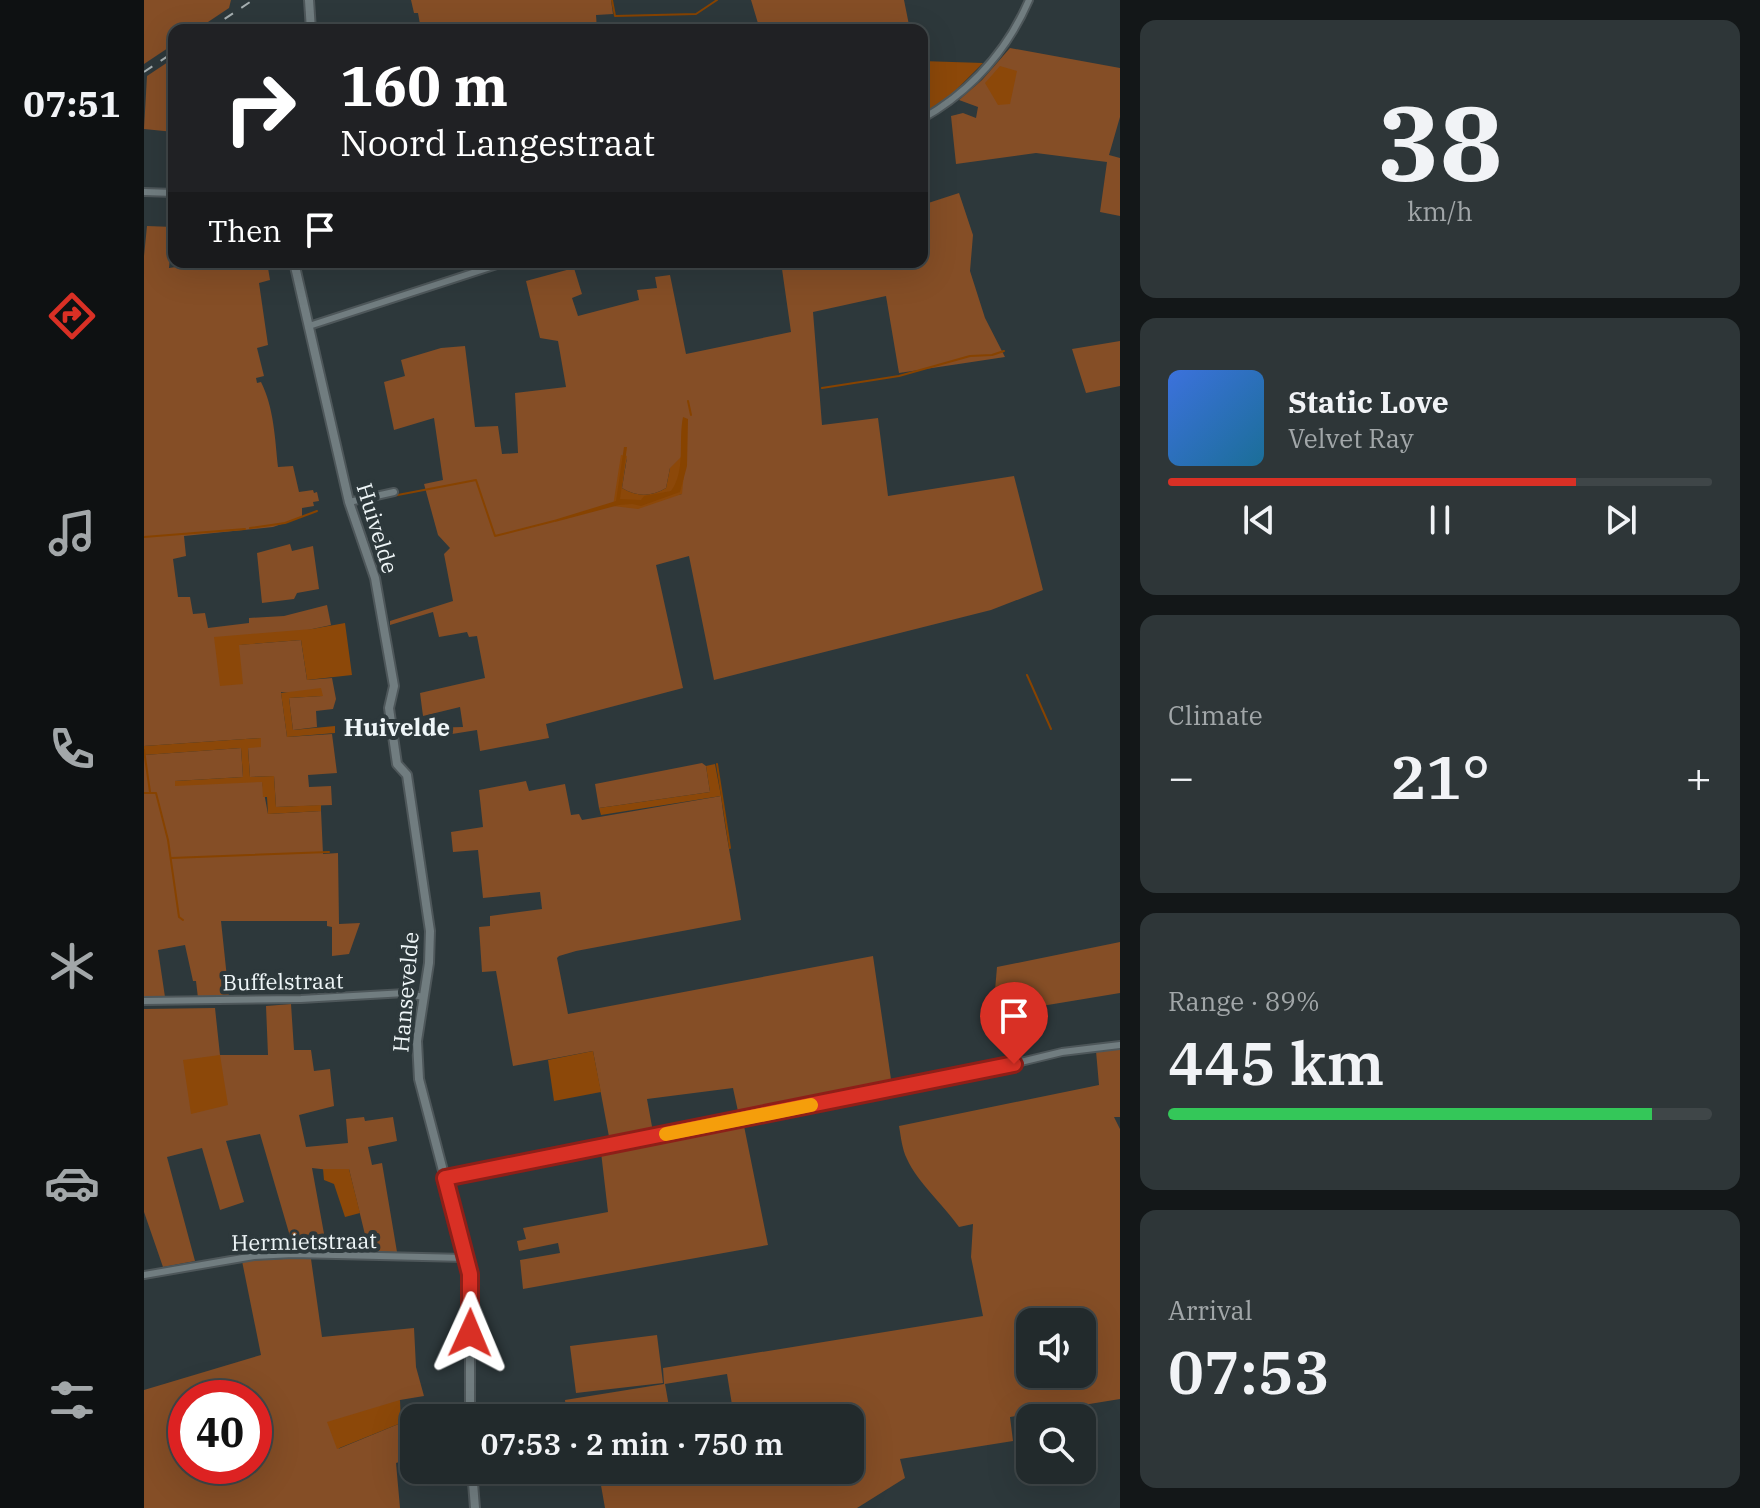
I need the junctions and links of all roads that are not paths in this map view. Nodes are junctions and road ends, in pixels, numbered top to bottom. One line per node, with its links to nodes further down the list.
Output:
1 (309, 0): 3 (street)
2 (1029, 0): 4 (street)
3 (311, 24)
4 (928, 115)
5 (144, 192): 6 (street)
6 (168, 193)
7 (295, 268): 9 (street, Huivelde)
8 (488, 268): 9 (street)
9 (309, 326): 11 (street, Huivelde)
10 (394, 492): 11 (street)
11 (349, 502): 12 (street, Huivelde)
12 (412, 804): 13 (street, Hansevelde)
13 (423, 997): 14 (street, Buffelstraat); 16 (street, Hansevelde)
14 (144, 1001)
15 (1120, 1045): 16 (street)
16 (445, 1178): 17 (street, Hansevelde)
17 (466, 1258): 18 (street, Hermietstraat); 19 (street, Hansevelde)
18 (144, 1275)
19 (470, 1404)
20 (473, 1484): 21 (street)
21 (475, 1508)

